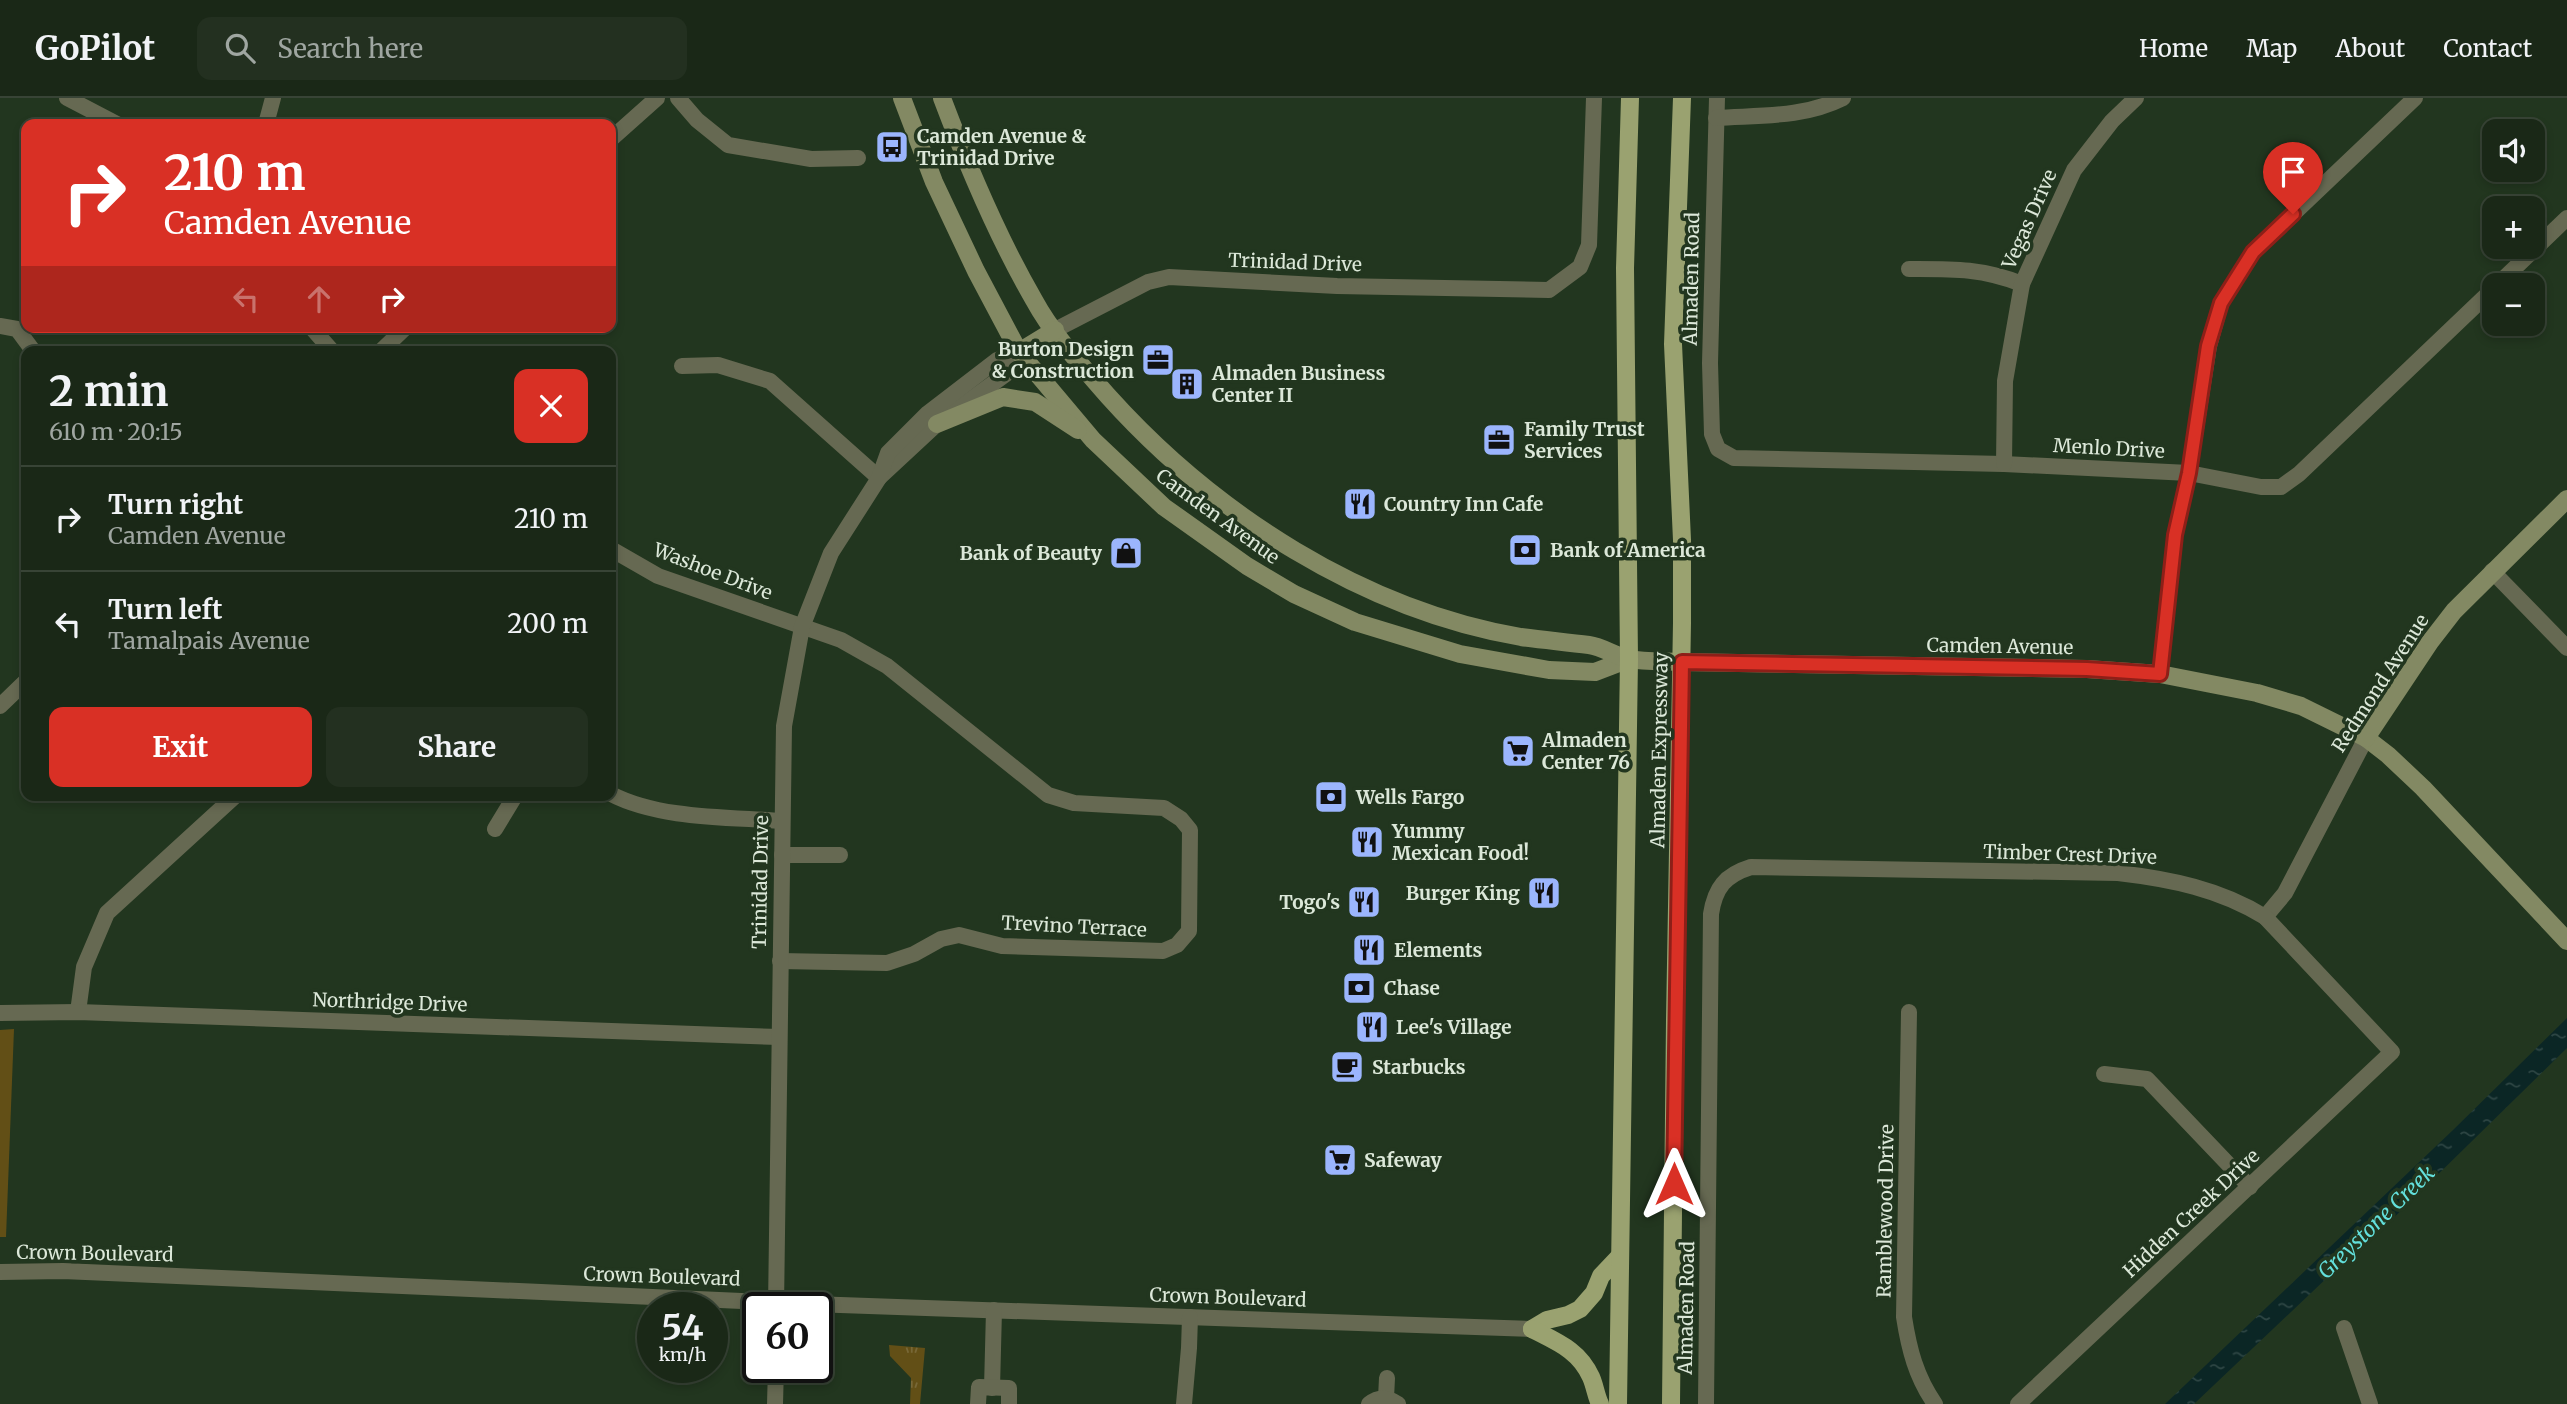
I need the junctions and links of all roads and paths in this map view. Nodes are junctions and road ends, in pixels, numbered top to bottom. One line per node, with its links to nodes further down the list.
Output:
1 (67, 98): 15 (street)
2 (273, 98): 16 (street)
3 (657, 98): 17 (street)
4 (678, 98): 18 (street)
5 (902, 98): 29 (main road, Camden Avenue)
6 (942, 98): 25 (main road, Camden Avenue)
7 (1594, 98): 25 (street, Trinidad Drive)
8 (1630, 98): 42 (main road, Almaden Expressway)
9 (1682, 98): 43 (main road, Almaden Expressway)
10 (1717, 98): 14 (street, Almaden Road)
11 (1843, 98): 14 (street)
12 (2136, 98): 22 (street, Vegas Drive)
13 (2415, 98): 35 (street)
14 (1716, 118): 33 (street, Almaden Road)
15 (107, 119)
16 (267, 119)
17 (616, 135)
18 (858, 158)
19 (2567, 218): 21 (street, Menlo Drive)
20 (1909, 269): 22 (street)
21 (2510, 273)
22 (2022, 284): 34 (street, Vegas Drive)
23 (2482, 299): 35 (street, Menlo Drive)
24 (0, 326): 27 (street)
25 (1055, 330): 29 (main road, Trinidad Drive); 42 (main road, Camden Avenue)
26 (400, 333): 28 (street)
27 (30, 346)
28 (386, 346)
29 (1019, 352): 31 (street, Trinidad Drive); 32 (main road, Camden Avenue); 36 (street, Trinidad Drive)
30 (681, 366): 36 (street)
31 (937, 424): 32 (main road); 36 (street, Trinidad Drive)
32 (1093, 440): 42 (main road, Camden Avenue)
33 (1727, 456): 34 (street, Menlo Drive)
34 (2004, 464): 35 (street, Menlo Drive)
35 (2189, 473): 44 (street)
36 (879, 478): 40 (street, Trinidad Drive)
37 (2567, 499): 39 (main road, Redmond Avenue)
38 (616, 552): 40 (street, Washoe Drive)
39 (2492, 571): 41 (street); 47 (main road, Redmond Avenue)
40 (802, 627): 51 (street, Trinidad Drive); 58 (street, Trevino Terrace)
41 (2567, 648)
42 (1629, 659): 43 (main road, Camden Avenue); 66 (main road, Almaden Expressway)
43 (1682, 662): 44 (main road, Camden Avenue); 86 (main road, Almaden Expressway)
44 (2160, 674): 47 (main road, Camden Avenue)
45 (21, 686): 46 (street)
46 (0, 706)
47 (2366, 738): 56 (street, Redmond Avenue); 57 (main road, Camden Avenue)
48 (616, 797): 51 (street)
49 (229, 801): 61 (street)
50 (512, 801): 52 (street)
51 (782, 821): 53 (street, Trinidad Drive)
52 (495, 829)
53 (782, 855): 54 (street); 58 (street, Trinidad Drive)
54 (840, 855)
55 (1725, 880): 56 (street, Timber Crest Drive); 87 (street, Almaden Road)
56 (2265, 917): 63 (street, Timber Crest Drive)
57 (2567, 941)
58 (780, 961): 62 (street, Trinidad Drive)
59 (1909, 1012): 88 (street, Ramblewood Drive)
60 (0, 1013): 61 (street, Northridge Drive)
61 (78, 1013): 62 (street, Northridge Drive)
62 (779, 1037): 68 (street, Trinidad Drive)
63 (2392, 1052): 65 (street, Hidden Creek Drive)
64 (2104, 1074): 65 (street)
65 (2250, 1187): 89 (street, Hidden Creek Drive)
66 (1619, 1257): 74 (main road); 85 (main road, Almaden Expressway)
67 (0, 1272): 69 (street, Crown Boulevard)
68 (776, 1292)
69 (742, 1303)
70 (833, 1306): 71 (street, Crown Boulevard)
71 (994, 1310): 72 (street, Crown Boulevard); 77 (street)
72 (1190, 1317): 74 (street, Crown Boulevard); 82 (street)
73 (2344, 1328): 90 (street)
74 (1532, 1329): 84 (main road)
75 (1387, 1378): 78 (street)
76 (776, 1383): 79 (street)
77 (992, 1388): 80 (street); 81 (street)
78 (1392, 1401): 83 (street)
79 (775, 1404)
80 (978, 1404)
81 (1009, 1404)
82 (1184, 1404)
83 (1369, 1404)
84 (1600, 1404)
85 (1618, 1404)
86 (1671, 1404)
87 (1706, 1404)
88 (1935, 1404)
89 (2018, 1404)
90 (2370, 1404)

